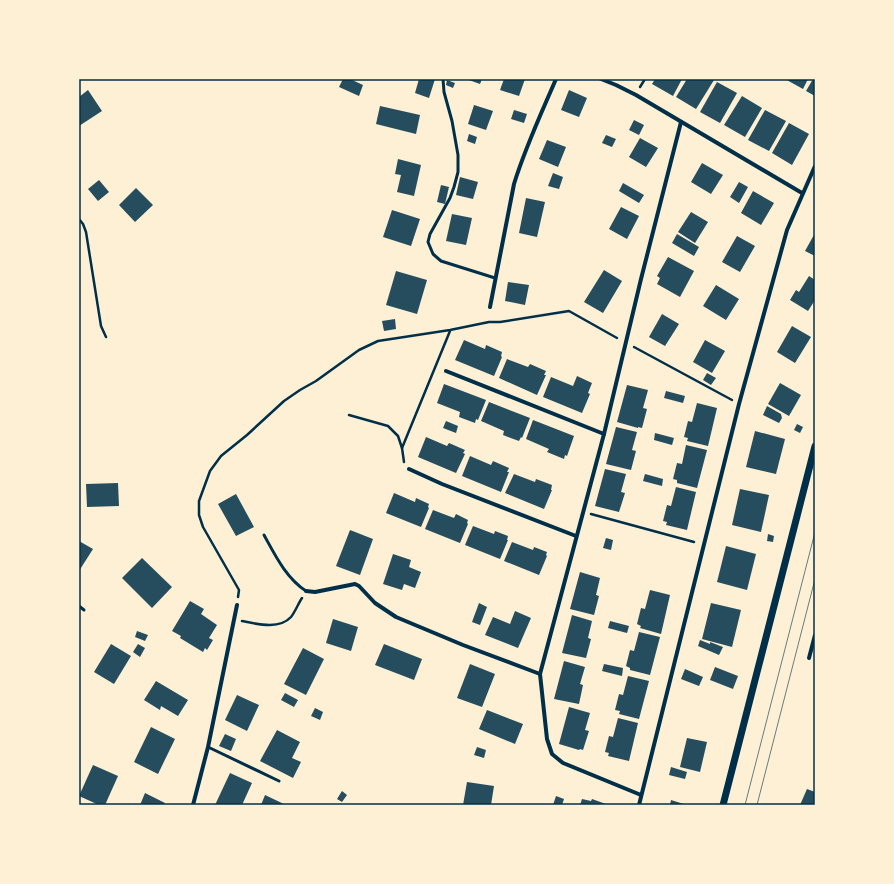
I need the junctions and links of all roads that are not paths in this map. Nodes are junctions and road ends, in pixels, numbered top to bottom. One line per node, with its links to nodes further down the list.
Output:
1 (443, 79): 7 (lane)
2 (556, 79): 7 (street)
3 (601, 79): 4 (street)
4 (681, 122): 6 (street); 10 (street)
5 (815, 166): 6 (street)
6 (802, 194): 24 (street)
7 (495, 278): 8 (street)
8 (490, 307)
9 (446, 371): 10 (street)
10 (604, 434): 14 (street)
11 (815, 446): 27 (street)
12 (409, 469): 14 (street)
13 (264, 535): 15 (lane)
14 (576, 536): 21 (street)
15 (306, 591): 21 (street)
16 (237, 605): 22 (street)
17 (79, 606): 18 (lane)
18 (84, 610)
19 (815, 635): 20 (street)
20 (809, 658)
21 (540, 674): 24 (street)
22 (208, 747): 23 (lane); 25 (street)
23 (278, 782)
24 (641, 795): 26 (street)
25 (193, 805)
26 (639, 805)
27 (723, 805)

